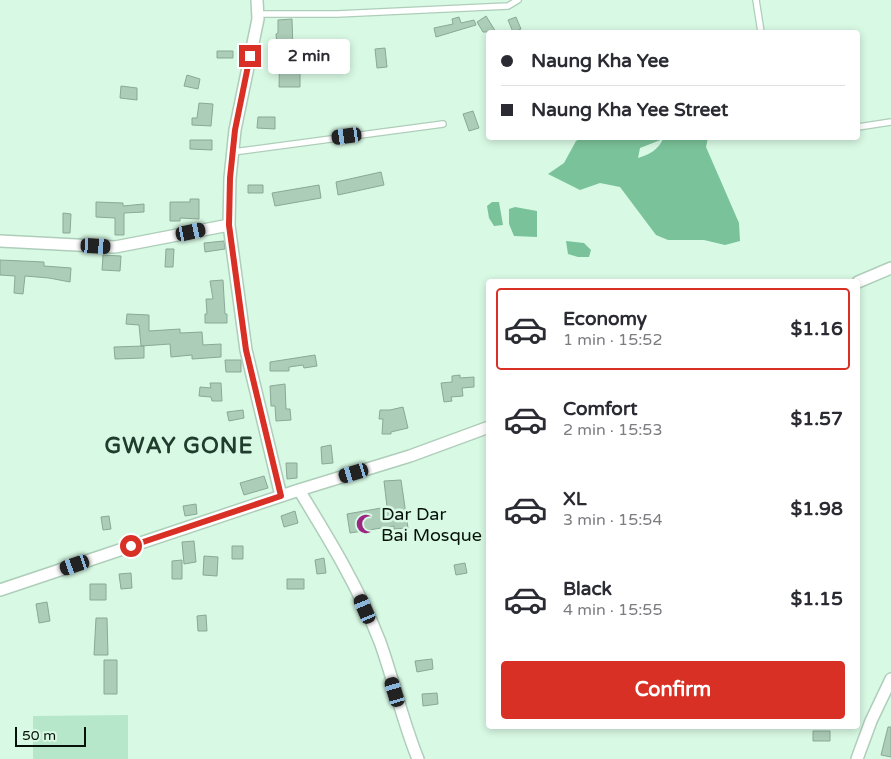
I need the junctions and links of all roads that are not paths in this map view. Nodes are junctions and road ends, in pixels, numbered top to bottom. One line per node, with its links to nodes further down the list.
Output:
1 (257, 0): 5 (street)
2 (518, 0): 4 (lane)
3 (756, 0): 6 (lane)
4 (484, 3): 5 (lane)
5 (258, 14): 10 (street)
6 (761, 30)
7 (891, 122): 9 (lane)
8 (443, 124): 10 (lane)
9 (860, 127)
10 (232, 152): 11 (street)
11 (229, 225): 12 (street); 17 (street)
12 (0, 241)
13 (891, 268): 14 (street)
14 (860, 281)
15 (486, 428): 16 (street)
16 (299, 490): 17 (street); 20 (street)
17 (281, 496): 18 (street)
18 (0, 590)
19 (891, 679): 21 (street)
20 (418, 759)
21 (857, 759)

